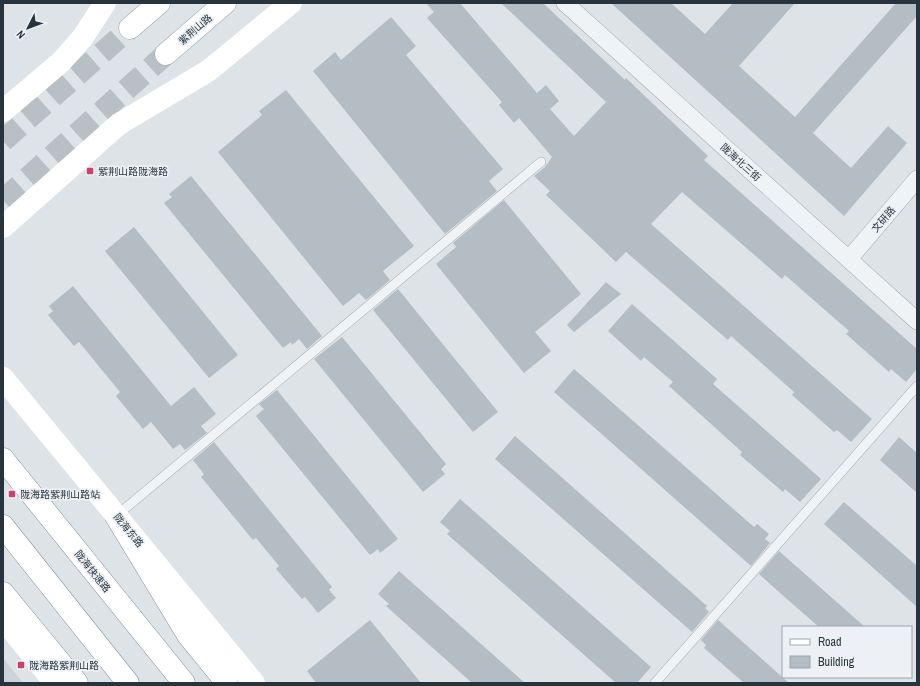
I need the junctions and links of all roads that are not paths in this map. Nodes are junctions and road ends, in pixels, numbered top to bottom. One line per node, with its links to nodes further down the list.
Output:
1 (105, 3): 8 (main road)
2 (159, 3): 6 (main road)
3 (225, 3): 7 (main road, 紫荆山路)
4 (291, 3): 11 (main road)
5 (565, 3): 12 (street, 陇海北三街)
6 (130, 28)
7 (166, 54)
8 (3, 111)
9 (541, 162): 17 (lane)
10 (917, 179): 12 (street, 文研路)
11 (3, 227)
12 (849, 259): 13 (street, 陇海北三街)
13 (917, 321)
14 (3, 378): 17 (main road, 陇海东路)
15 (917, 386): 27 (lane)
16 (3, 459): 24 (main road, 陇海快速路)
17 (116, 516): 25 (main road); 26 (main road, 陇海东路)
18 (3, 526): 23 (main road)
19 (3, 593): 22 (main road)
20 (3, 619): 21 (main road)
21 (55, 683)
22 (77, 683)
23 (128, 683)
24 (184, 683)
25 (227, 683)
26 (254, 683)
27 (655, 683)

